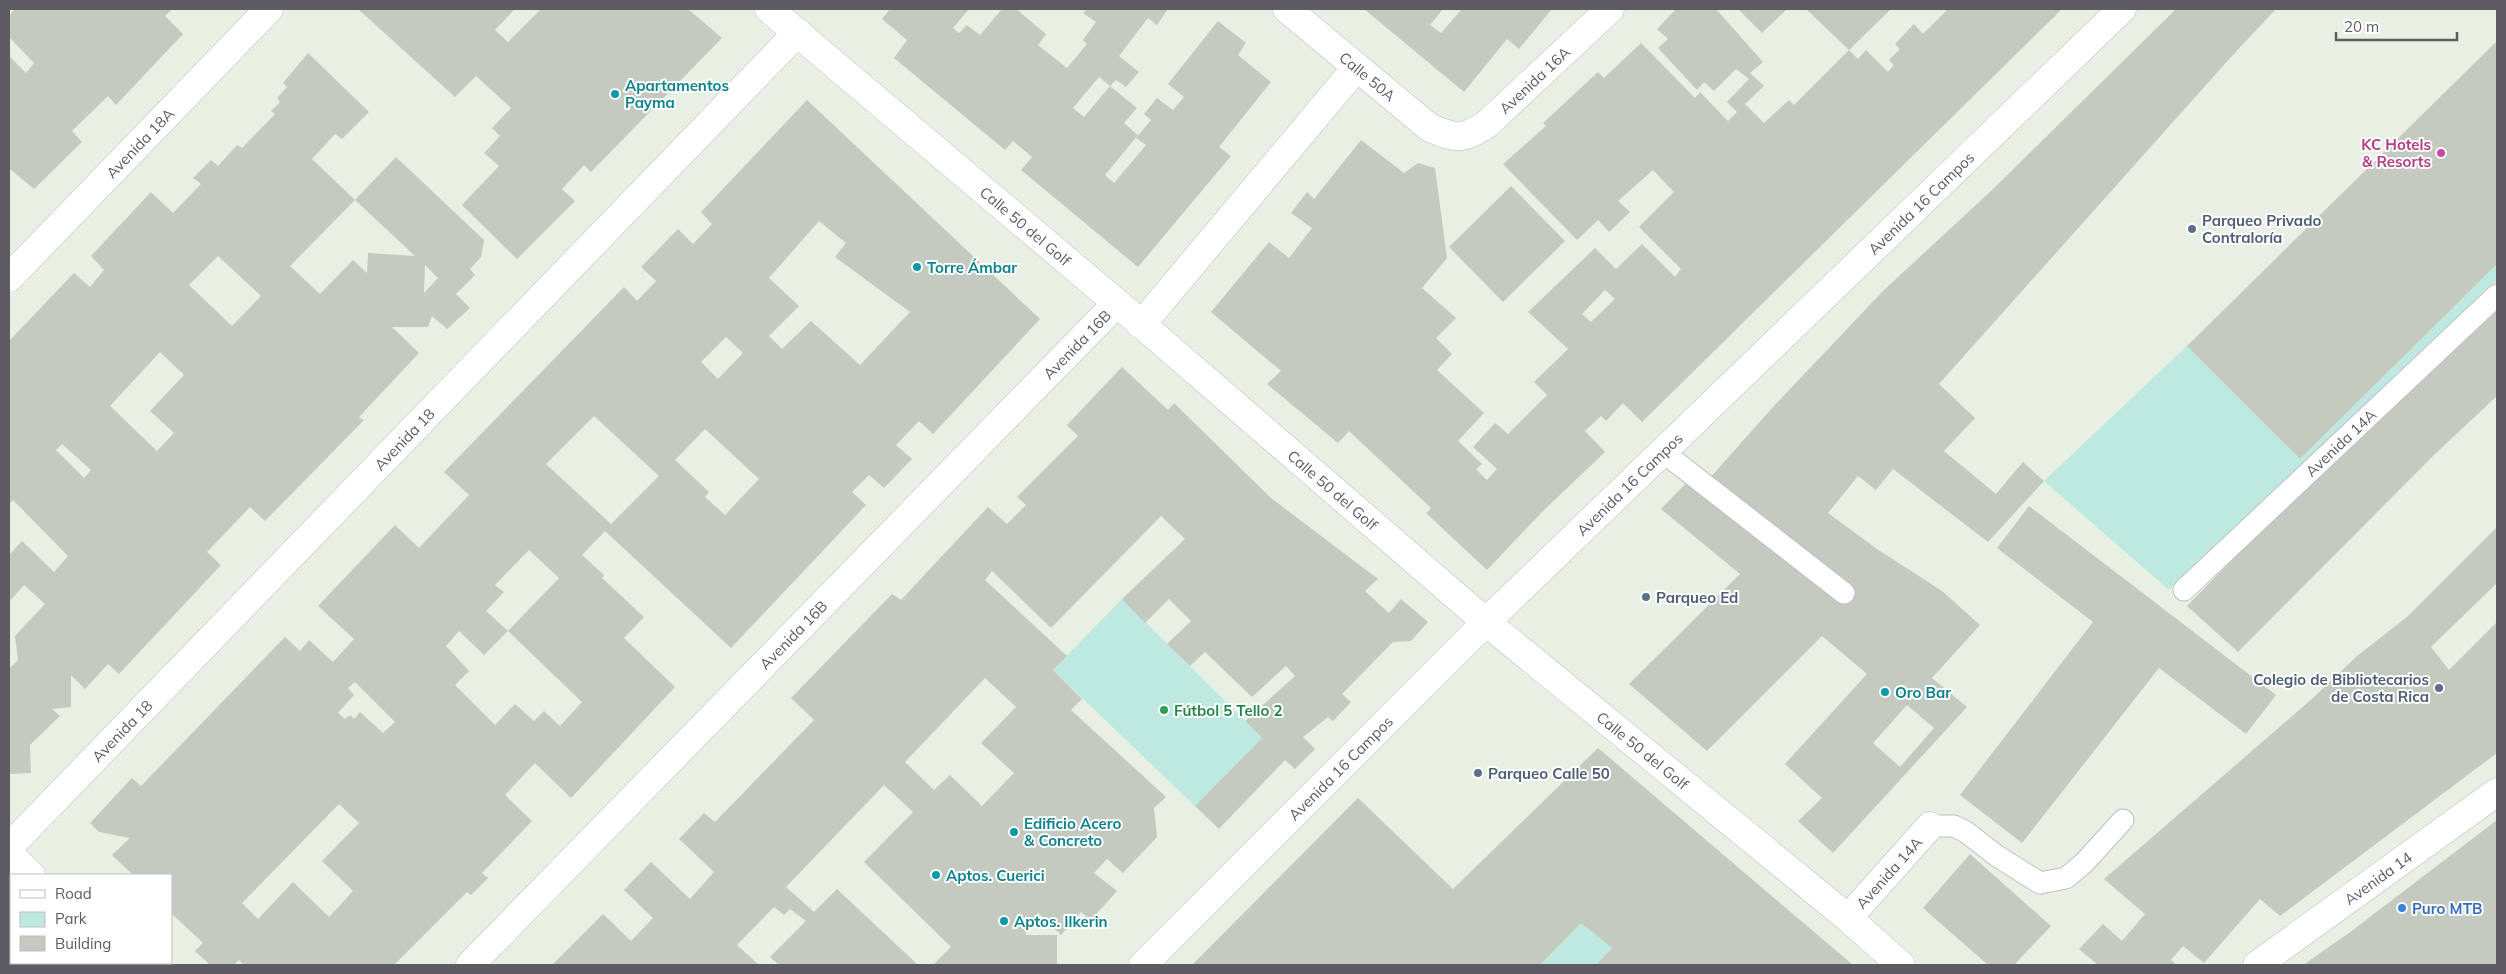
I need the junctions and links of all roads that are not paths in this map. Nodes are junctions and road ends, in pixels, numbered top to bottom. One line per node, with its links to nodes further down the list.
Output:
1 (269, 9): 9 (street, Avenida 18A)
2 (1287, 9): 7 (street, Calle 50A)
3 (1610, 9): 8 (street, Avenida 16A)
4 (2122, 9): 13 (street, Avenida 16 Campos)
5 (774, 10): 6 (street, Calle 50 del Golf)
6 (798, 32): 11 (street, Calle 50 del Golf); 20 (street, Avenida 18)
7 (1356, 68): 8 (street, Calle 50A); 12 (street)
8 (1453, 138)
9 (9, 278)
10 (2497, 295): 14 (lane, Avenida 14A)
11 (1117, 303): 12 (street, Calle 50 del Golf); 24 (street, Avenida 16B)
12 (1142, 325): 16 (street, Calle 50 del Golf)
13 (1663, 452): 15 (lane); 16 (street, Avenida 16 Campos)
14 (2184, 590)
15 (1844, 593)
16 (1486, 622): 23 (street, Calle 50 del Golf); 25 (street, Avenida 16 Campos)
17 (2497, 792): 27 (street, Avenida 14)
18 (2123, 820): 19 (lane)
19 (1930, 826): 23 (street, Avenida 14A)
20 (9, 847)
21 (9, 854): 22 (street)
22 (30, 874)
23 (1848, 918): 26 (street, Calle 50 del Golf)
24 (470, 965)
25 (1143, 965)
26 (1901, 965)
27 (2257, 965)

